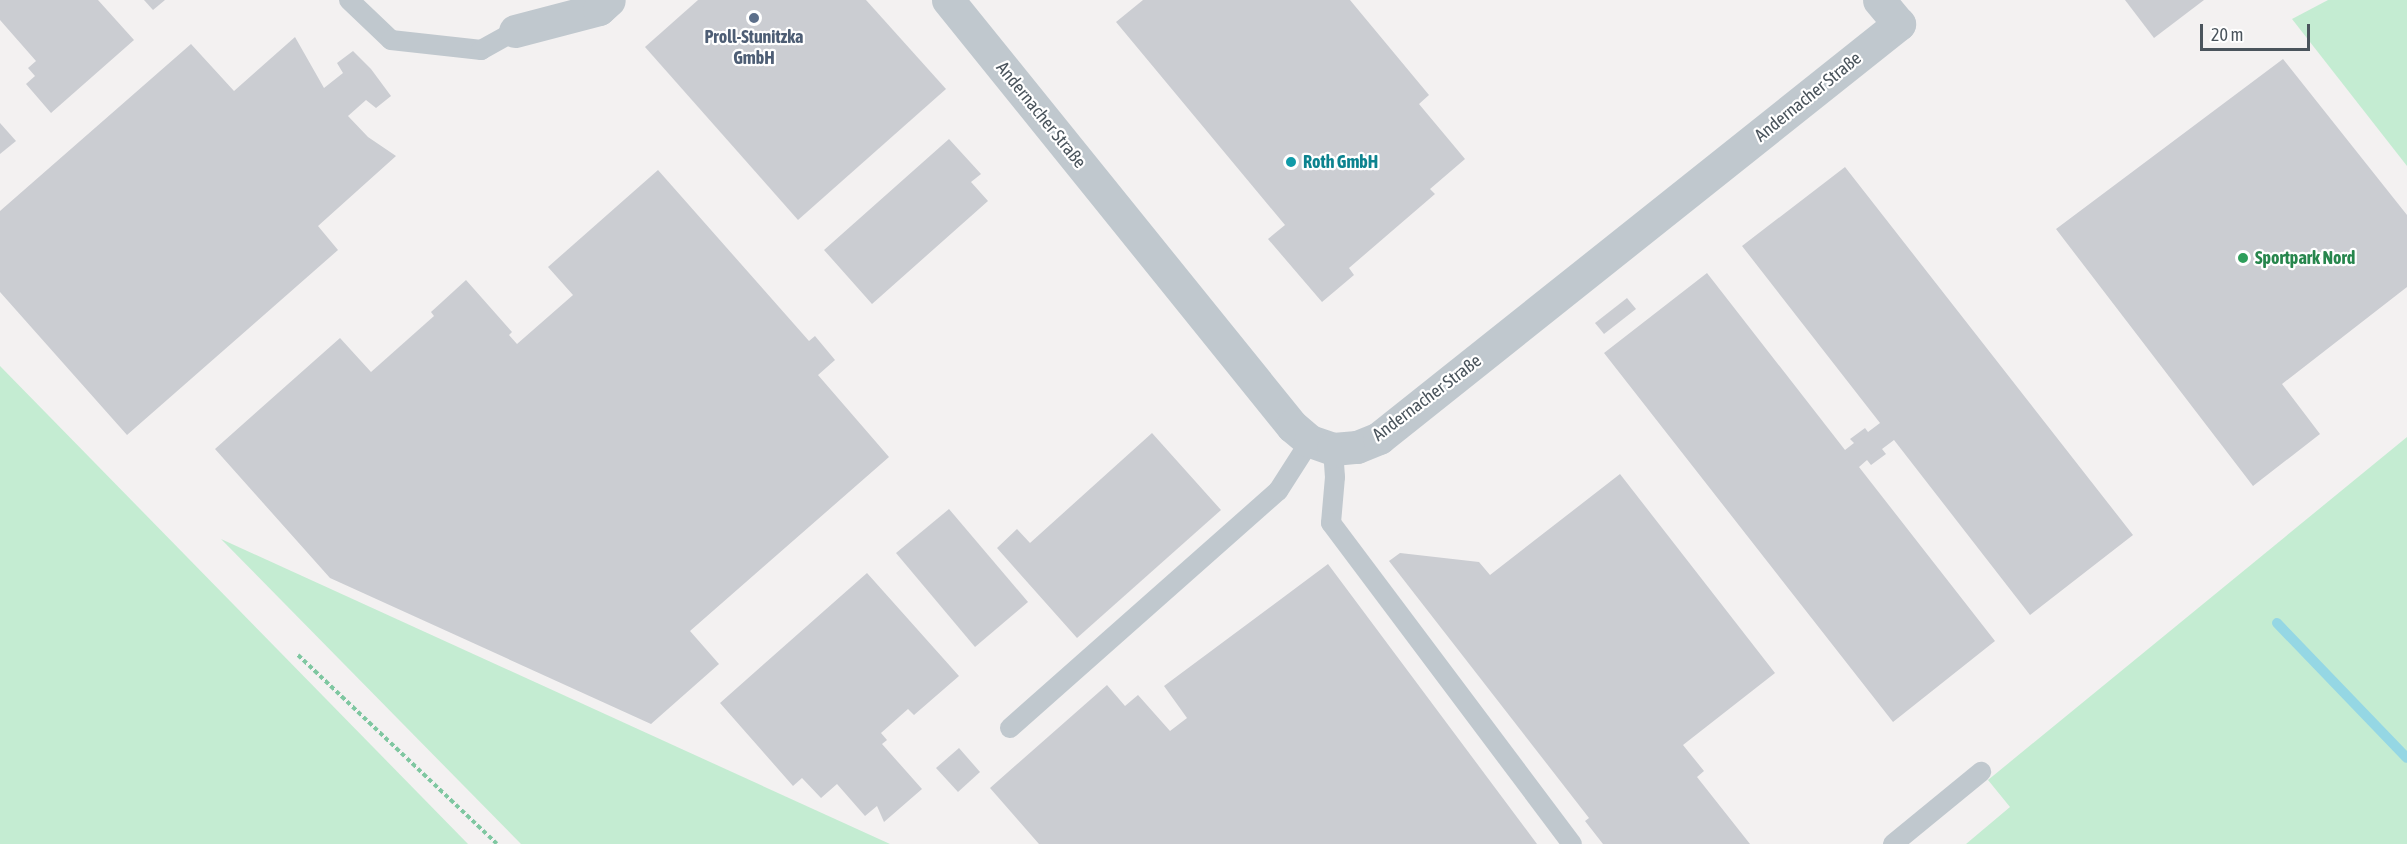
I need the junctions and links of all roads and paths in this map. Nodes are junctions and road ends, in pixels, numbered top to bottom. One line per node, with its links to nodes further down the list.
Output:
1 (349, 0): 5 (lane)
2 (609, 0): 5 (street)
3 (948, 0): 6 (street, Andernacher Straße)
4 (1879, 0): 6 (street, Andernacher Straße)
5 (515, 31)
6 (1322, 445): 8 (lane); 11 (lane)
7 (298, 655): 10 (path)
8 (1010, 728)
9 (1981, 772): 12 (lane)
10 (497, 844)
11 (1572, 844)
12 (1893, 844)

